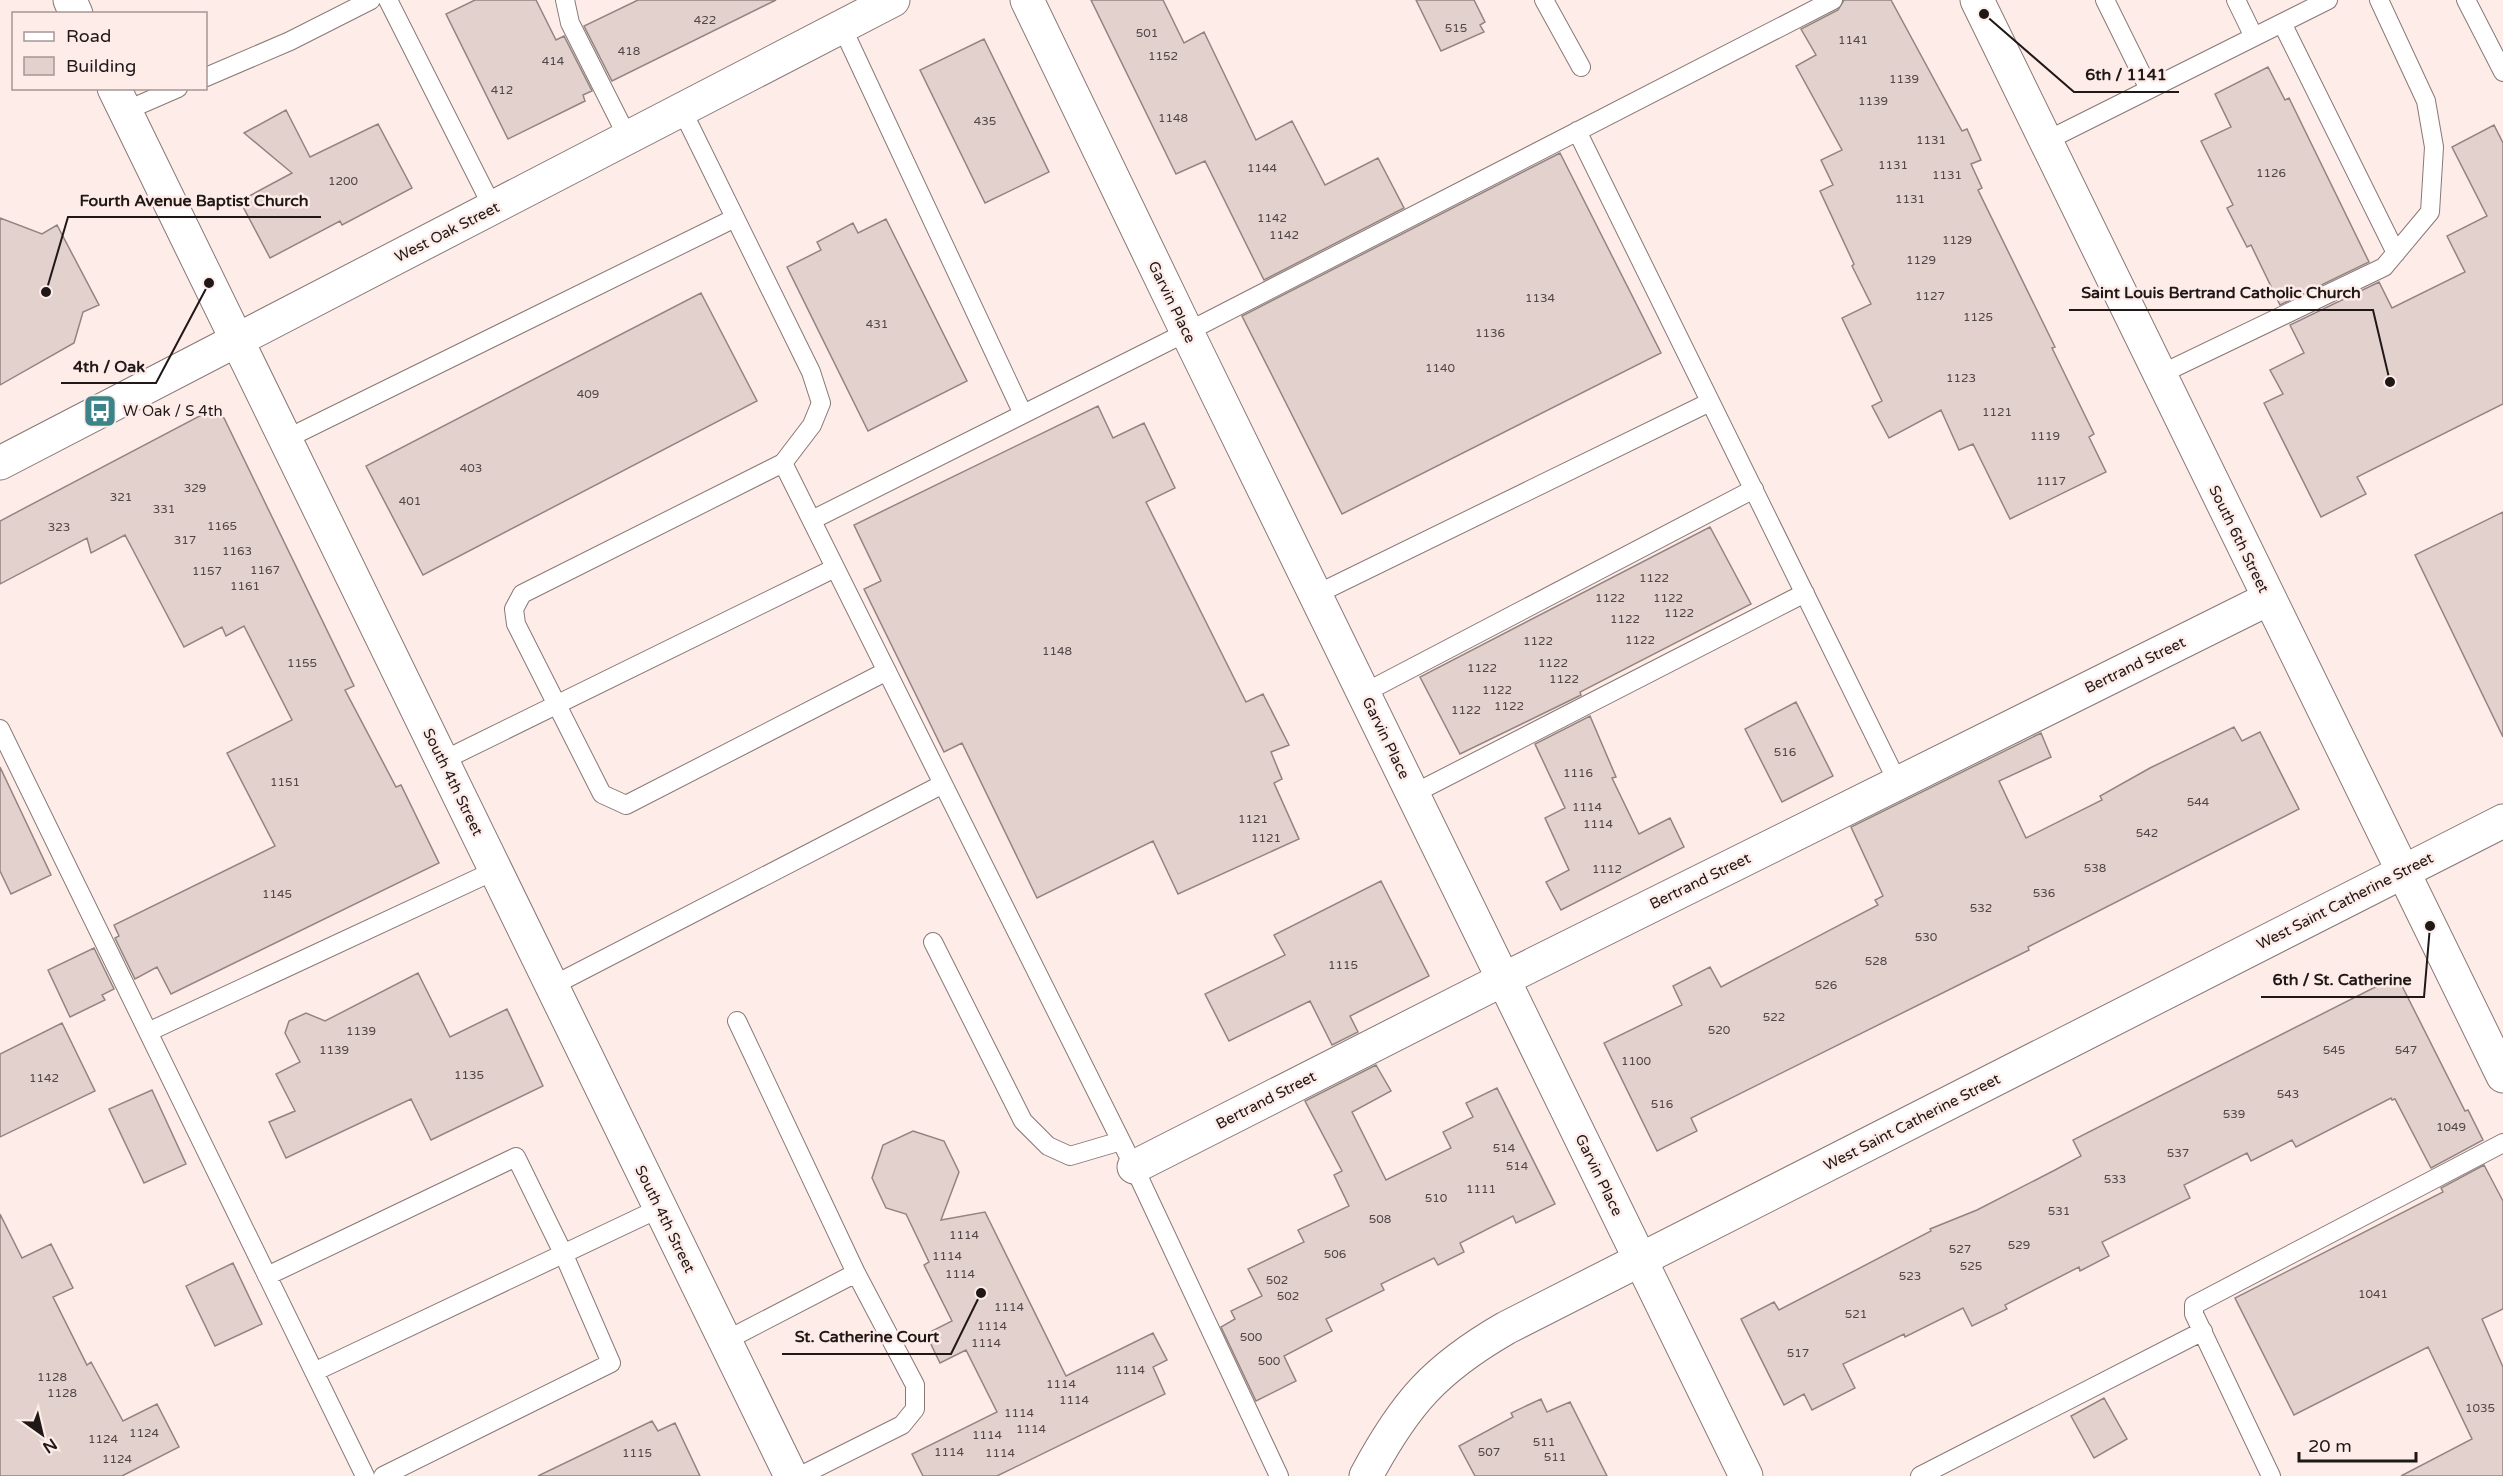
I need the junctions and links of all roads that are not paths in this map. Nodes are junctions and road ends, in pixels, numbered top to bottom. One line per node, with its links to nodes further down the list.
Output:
1 (371, 0): 19 (lane)
2 (388, 0): 27 (lane)
3 (566, 0): 25 (lane)
4 (893, 0): 15 (street, West Oak Street)
5 (1027, 0): 30 (street, Garvin Place)
6 (1544, 0): 17 (lane)
7 (1833, 0): 24 (lane)
8 (1977, 0): 26 (street, South 6th Street)
9 (2105, 0): 21 (lane)
10 (2236, 0): 16 (lane)
11 (2328, 0): 14 (lane)
12 (2379, 0): 29 (lane)
13 (2466, 0): 18 (lane)
14 (2282, 23): 16 (lane); 29 (lane)
15 (842, 27): 23 (street, West Oak Street); 34 (lane)
16 (2254, 37): 21 (lane)
17 (1581, 67)
18 (2503, 72)
19 (207, 77)
20 (167, 90): 22 (lane)
21 (2149, 90): 26 (lane)
22 (119, 100): 31 (street, South 4th Street)
23 (682, 110): 25 (street, West Oak Street); 28 (lane)
24 (1577, 132): 30 (lane); 33 (lane)
25 (628, 138): 27 (street, West Oak Street)
26 (2046, 141): 32 (street, South 6th Street)
27 (492, 208): 31 (street, West Oak Street)
28 (735, 218): 35 (lane); 37 (lane)
29 (2396, 253): 32 (lane)
30 (1187, 332): 34 (lane); 42 (street, Garvin Place)
31 (237, 340): 35 (street, South 4th Street); 36 (street, West Oak Street)
32 (2159, 375): 43 (street, South 6th Street)
33 (1710, 402): 38 (lane); 42 (lane)
34 (1023, 414): 39 (lane)
35 (286, 440): 48 (street, South 4th Street)
36 (0, 463)
37 (783, 463): 39 (lane); 46 (lane)
38 (1754, 489): 41 (lane); 45 (lane)
39 (812, 520): 40 (lane)
40 (835, 568): 44 (lane); 46 (lane)
41 (1804, 593): 49 (lane); 51 (lane)
42 (1315, 595): 45 (street, Garvin Place)
43 (2268, 599): 49 (street, Bertrand Street); 54 (street, South 6th Street)
44 (887, 671): 46 (lane); 50 (lane)
45 (1364, 693): 51 (street, Garvin Place)
46 (557, 705): 48 (lane)
47 (0, 729): 59 (lane)
48 (442, 761): 53 (street, South 4th Street)
49 (1898, 783): 56 (street, Bertrand Street)
50 (943, 784): 57 (lane); 62 (lane)
51 (1413, 794): 56 (street, Garvin Place)
52 (2503, 821): 54 (street, West Saint Catherine Street)
53 (495, 870): 57 (street, South 4th Street); 59 (lane)
54 (2403, 871): 60 (street, South 6th Street); 65 (street, West Saint Catherine Street)
55 (933, 942): 62 (lane)
56 (1503, 979): 62 (street, Bertrand Street); 65 (street, Garvin Place)
57 (552, 986): 63 (street, South 4th Street)
58 (737, 1021): 66 (lane)
59 (148, 1032): 67 (lane)
60 (2503, 1076)
61 (2503, 1143): 68 (lane)
62 (1127, 1154): 75 (lane)
63 (660, 1208): 64 (lane); 69 (street, South 4th Street)
64 (564, 1255): 67 (lane); 70 (lane); 72 (lane)
65 (1640, 1260): 76 (street, West Saint Catherine Street); 77 (street, Garvin Place)
66 (856, 1273): 69 (lane); 74 (lane)
67 (267, 1276): 70 (lane)
68 (2203, 1331): 78 (lane); 79 (lane)
69 (725, 1341): 73 (street, South 4th Street)
70 (314, 1372): 71 (lane)
71 (365, 1476)
72 (383, 1476)
73 (791, 1476)
74 (800, 1476)
75 (1279, 1476)
76 (1366, 1476)
77 (1746, 1476)
78 (1920, 1476)
79 (2271, 1476)

